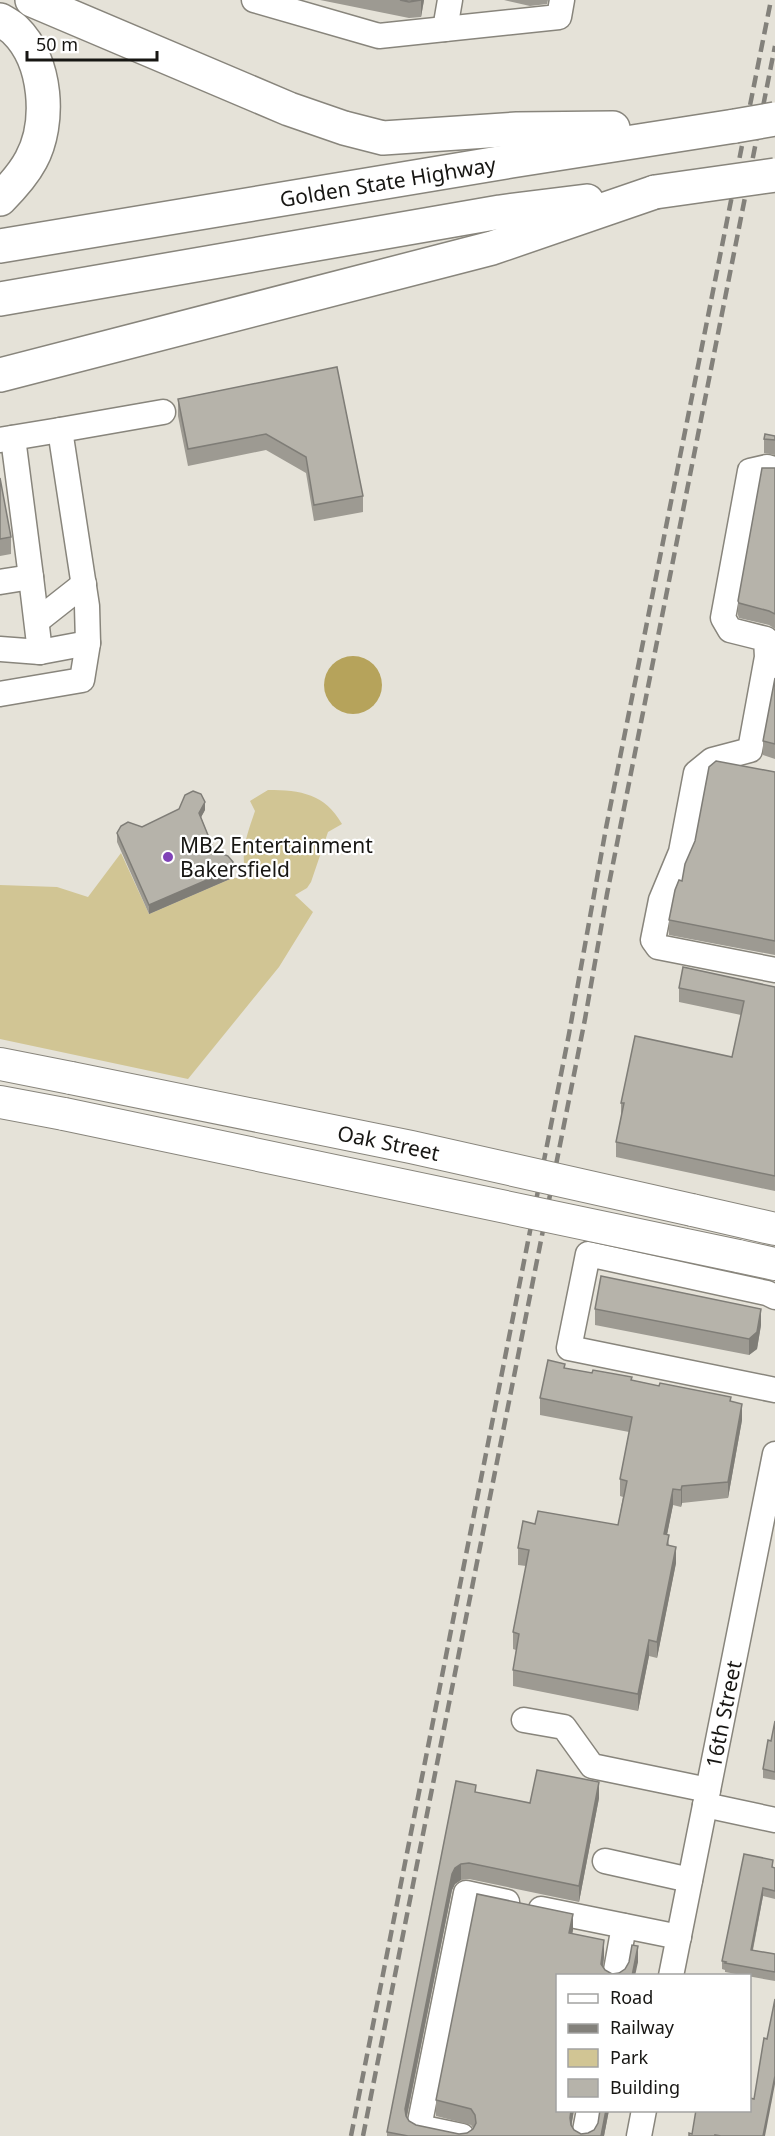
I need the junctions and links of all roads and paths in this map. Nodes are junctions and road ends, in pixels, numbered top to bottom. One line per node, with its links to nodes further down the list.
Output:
1 (32, 0): 8 (highway)
2 (254, 0): 6 (street)
3 (450, 0): 6 (street)
4 (562, 0): 6 (street)
5 (0, 20): 11 (highway)
6 (445, 29)
7 (775, 119): 8 (highway, Golden State Highway, bridge)
8 (735, 126): 12 (highway, Golden State Highway)
9 (775, 175): 10 (highway, bridge)
10 (655, 192): 13 (highway); 14 (highway)
11 (0, 200)
12 (0, 246)
13 (0, 299)
14 (0, 375)
15 (163, 412): 16 (street)
16 (60, 430): 17 (street); 21 (street)
17 (7, 439): 19 (street)
18 (775, 469): 27 (street)
19 (31, 577): 20 (street); 22 (street)
20 (0, 582)
21 (84, 584): 22 (street); 23 (street)
22 (36, 621): 25 (street)
23 (88, 643): 25 (street); 26 (street)
24 (0, 649): 25 (street)
25 (40, 652)
26 (0, 694)
27 (712, 760): 28 (street); 29 (street)
28 (764, 770)
29 (775, 970)
30 (0, 1064): 32 (main road, Oak Street, bridge)
31 (0, 1102): 33 (main road, Oak Street, bridge)
32 (775, 1229)
33 (775, 1264)
34 (775, 1297): 35 (street)
35 (775, 1390)
36 (775, 1454): 38 (street, 16th Street)
37 (524, 1720): 38 (street)
38 (706, 1798): 39 (street); 41 (street, 16th Street)
39 (775, 1820)
40 (604, 1861): 41 (street)
41 (690, 1880): 43 (street, 16th Street)
42 (624, 1926): 43 (street); 44 (street); 48 (street)
43 (679, 1937): 45 (street, 16th Street)
44 (615, 1974)
45 (671, 1974)
46 (589, 2112): 49 (street)
47 (644, 2112): 50 (street)
48 (462, 2136)
49 (584, 2136)
50 (639, 2136)

